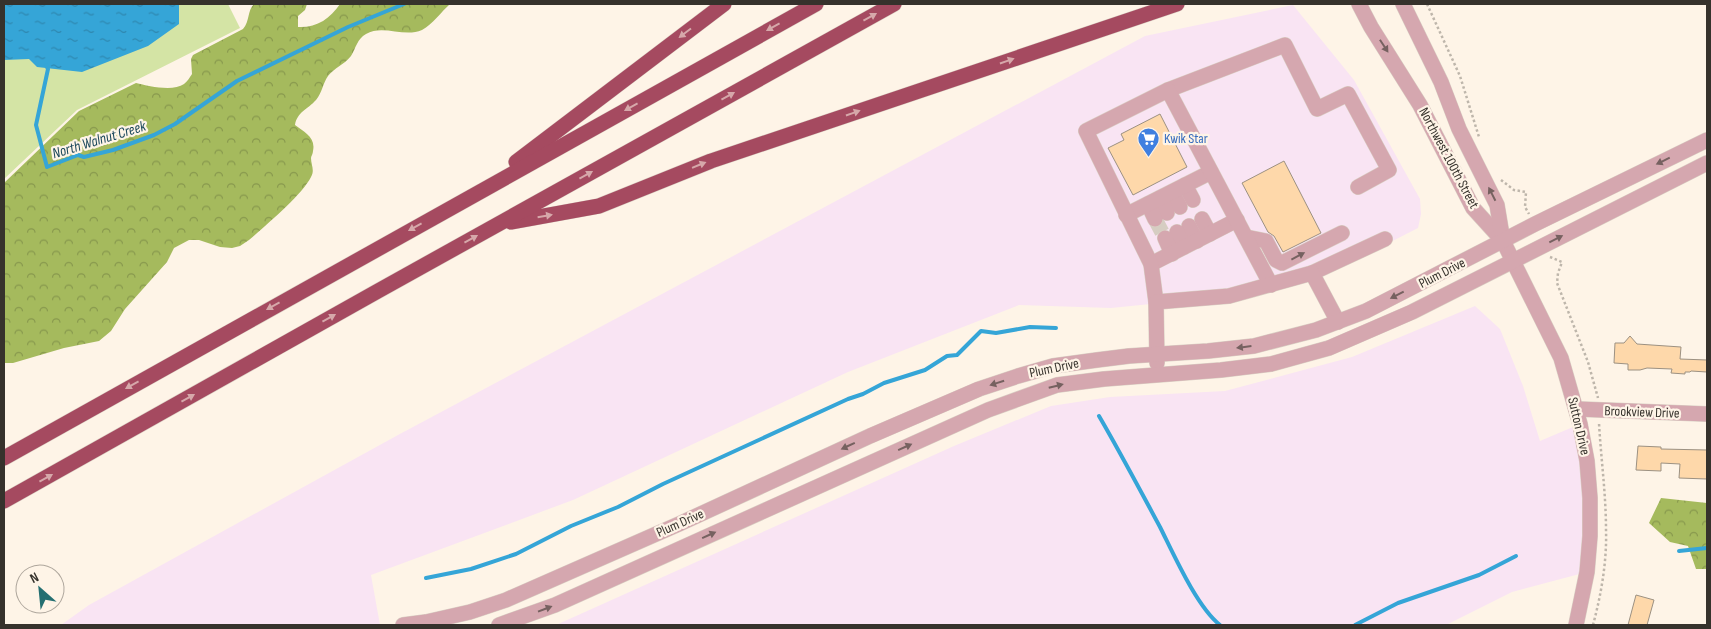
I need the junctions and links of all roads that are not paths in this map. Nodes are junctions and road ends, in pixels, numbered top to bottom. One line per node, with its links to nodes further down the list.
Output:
1 (724, 4): 12 (highway, one-way to 12)
2 (816, 4): 12 (highway, one-way to 12)
3 (894, 4): 16 (highway, one-way to 3)
4 (1176, 4): 16 (highway, one-way to 4)
5 (1359, 4): 20 (street, Northwest 100th Street, one-way to 20)
6 (1403, 4): 20 (street, Northwest 100th Street, one-way to 6)
7 (1168, 90): 10 (street); 11 (street); 14 (street)
8 (1707, 140): 20 (street, Plum Drive, one-way to 20)
9 (1707, 163): 22 (street, Plum Drive, one-way to 9)
10 (1211, 172): 13 (street); 15 (street)
11 (1358, 187)
12 (473, 195): 32 (highway, one-way to 32)
13 (1166, 195): 13 (street); 14 (street)
14 (1126, 215): 23 (street)
15 (1237, 220): 18 (street); 21 (street)
16 (498, 224): 33 (highway, one-way to 16)
17 (1342, 232): 18 (street, one-way to 17)
18 (1246, 237): 25 (street)
19 (1385, 239): 24 (street)
20 (1503, 241): 22 (street, Sutton Drive); 27 (street, Plum Drive, one-way to 27)
21 (1191, 244): 21 (street); 23 (street)
22 (1512, 260): 29 (street, Plum Drive); 30 (street, Sutton Drive)
23 (1151, 264): 26 (street)
24 (1312, 273): 25 (street); 27 (street)
25 (1271, 285): 26 (street)
26 (1156, 302): 28 (street)
27 (1338, 322): 28 (street, Plum Drive, one-way to 28)
28 (1157, 354): 29 (street); 34 (street, Plum Drive, one-way to 34)
29 (1157, 375): 35 (street, Plum Drive, one-way to 29)
30 (1577, 410): 31 (street, Brookview Drive); 38 (street, Sutton Drive)
31 (1707, 414)
32 (4, 458)
33 (4, 502)
34 (670, 528): 35 (street); 36 (street, Plum Drive)
35 (680, 548): 37 (street, Plum Drive, one-way to 35)
36 (403, 625)
37 (499, 625)
38 (1576, 625)

